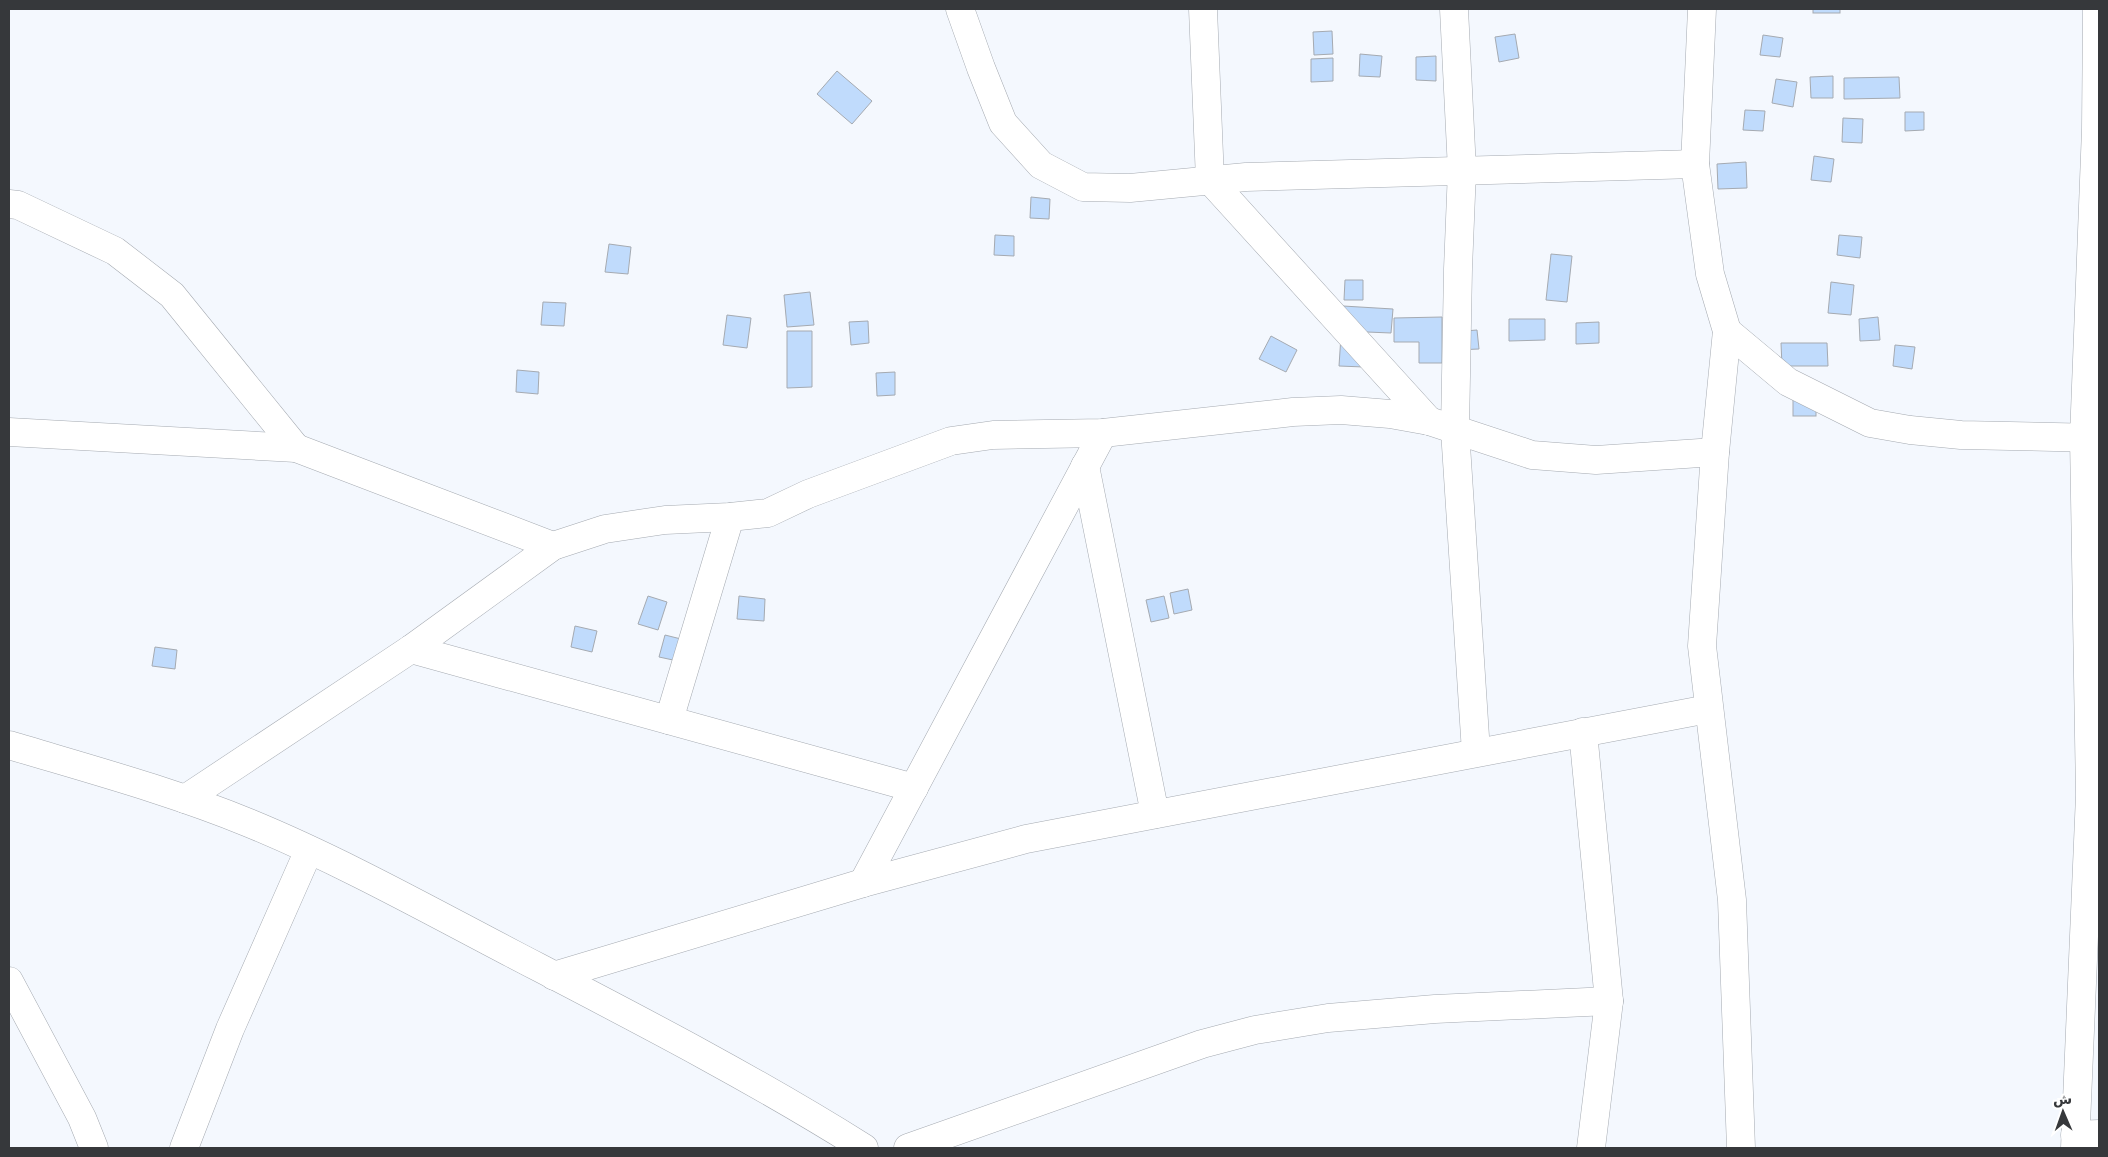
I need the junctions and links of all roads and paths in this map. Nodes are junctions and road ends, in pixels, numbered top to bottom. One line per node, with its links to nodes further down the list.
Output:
1 (960, 9): 9 (street)
2 (1203, 9): 9 (street)
3 (1454, 9): 8 (street)
4 (1702, 9): 7 (street)
5 (2097, 9): 6 (street)
6 (2098, 129): 16 (street)
7 (1695, 164): 8 (street); 11 (street)
8 (1462, 170): 9 (street); 13 (street)
9 (1210, 180): 12 (street)
10 (9, 204): 17 (street)
11 (1727, 331): 16 (street); 18 (street)
12 (1429, 421): 13 (street); 15 (street)
13 (1455, 430): 18 (street); 27 (street)
14 (9, 432): 17 (street)
15 (1103, 433): 19 (street); 20 (street)
16 (2092, 438): 29 (street)
17 (296, 448): 21 (street)
18 (1715, 452): 23 (street)
19 (1085, 466): 28 (street); 31 (street)
20 (730, 517): 21 (street); 24 (street)
21 (553, 546): 22 (street)
22 (411, 649): 24 (street); 30 (street)
23 (1708, 708): 25 (street); 43 (street)
24 (669, 720): 28 (street)
25 (1583, 732): 27 (street); 36 (street)
26 (9, 745): 30 (street)
27 (1476, 752): 31 (street)
28 (914, 788): 33 (street)
29 (2094, 795): 37 (street)
30 (185, 799): 32 (street)
31 (1154, 814): 33 (street)
32 (309, 850): 34 (street); 39 (street)
33 (863, 883): 34 (street)
34 (554, 976): 40 (street)
35 (9, 981): 38 (street)
36 (1610, 1002): 41 (street); 42 (street)
37 (2083, 1139)
38 (94, 1148)
39 (184, 1148)
40 (864, 1148)
41 (908, 1148)
42 (1591, 1148)
43 (1741, 1148)

